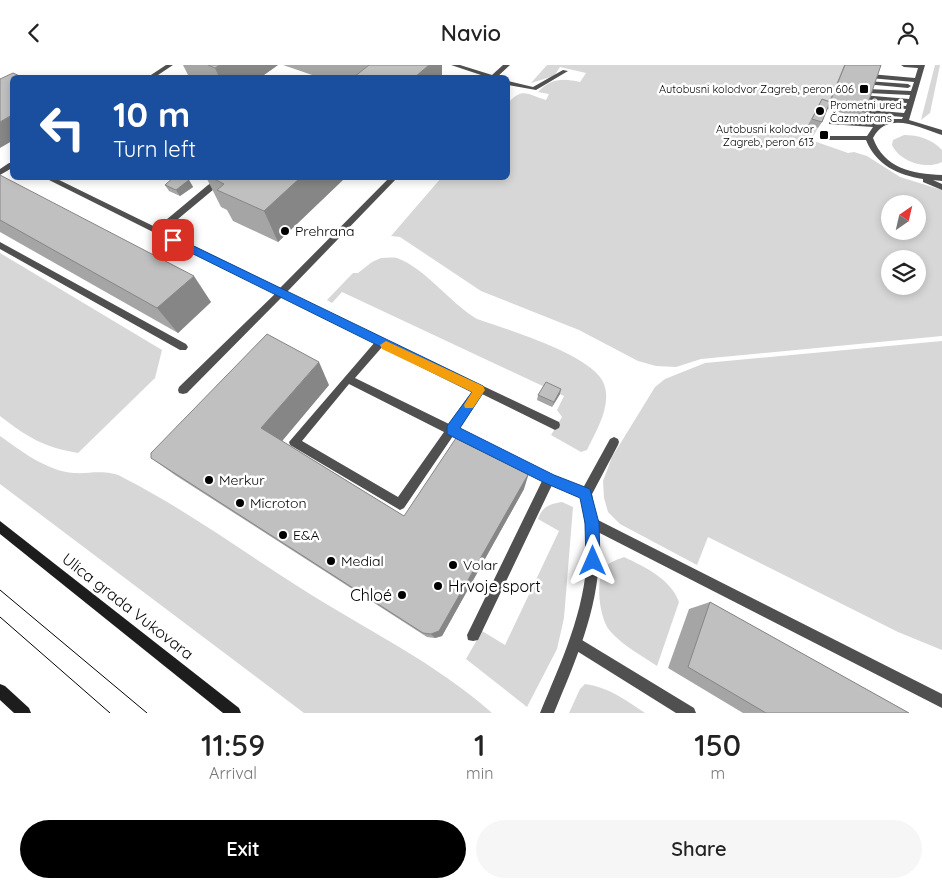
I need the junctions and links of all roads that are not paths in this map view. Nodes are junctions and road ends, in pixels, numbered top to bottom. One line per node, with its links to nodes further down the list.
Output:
1 (170, 65): 6 (street)
2 (454, 65): 7 (street)
3 (507, 65): 8 (street)
4 (904, 65): 9 (street)
5 (565, 71): 10 (street)
6 (153, 75)
7 (486, 75)
8 (495, 75)
9 (918, 77): 11 (street); 11 (street); 12 (street)
10 (510, 83)
11 (864, 93): 12 (street); 12 (street); 13 (street)
12 (908, 111): 13 (street); 16 (street)
13 (889, 122): 14 (street)
14 (879, 125): 17 (street); 17 (street)
15 (942, 129): 16 (street)
16 (942, 133)
17 (870, 135): 18 (street); 19 (street)
18 (824, 139)
19 (916, 175): 20 (street); 24 (street)
20 (942, 178)
21 (52, 180): 25 (street)
22 (222, 180): 25 (street)
23 (393, 180): 27 (street)
24 (942, 187)
25 (157, 232): 27 (street)
26 (0, 245): 29 (street)
27 (281, 293): 28 (street); 31 (street)
28 (380, 343): 30 (street); 32 (street)
29 (183, 347)
30 (348, 379): 34 (street); 34 (street)
31 (183, 390)
32 (479, 390): 33 (street); 34 (street)
33 (555, 425)
34 (452, 430): 36 (street)
35 (614, 442): 37 (street)
36 (550, 479): 37 (street); 40 (street)
37 (586, 494): 38 (street)
38 (592, 523): 41 (street); 43 (street)
39 (0, 527): 45 (main road, Ulica grada Vukovara)
40 (473, 635)
41 (576, 643): 46 (street); 47 (street)
42 (0, 691): 44 (main road)
43 (942, 701)
44 (24, 713)
45 (234, 713)
46 (547, 713)
47 (689, 713)

